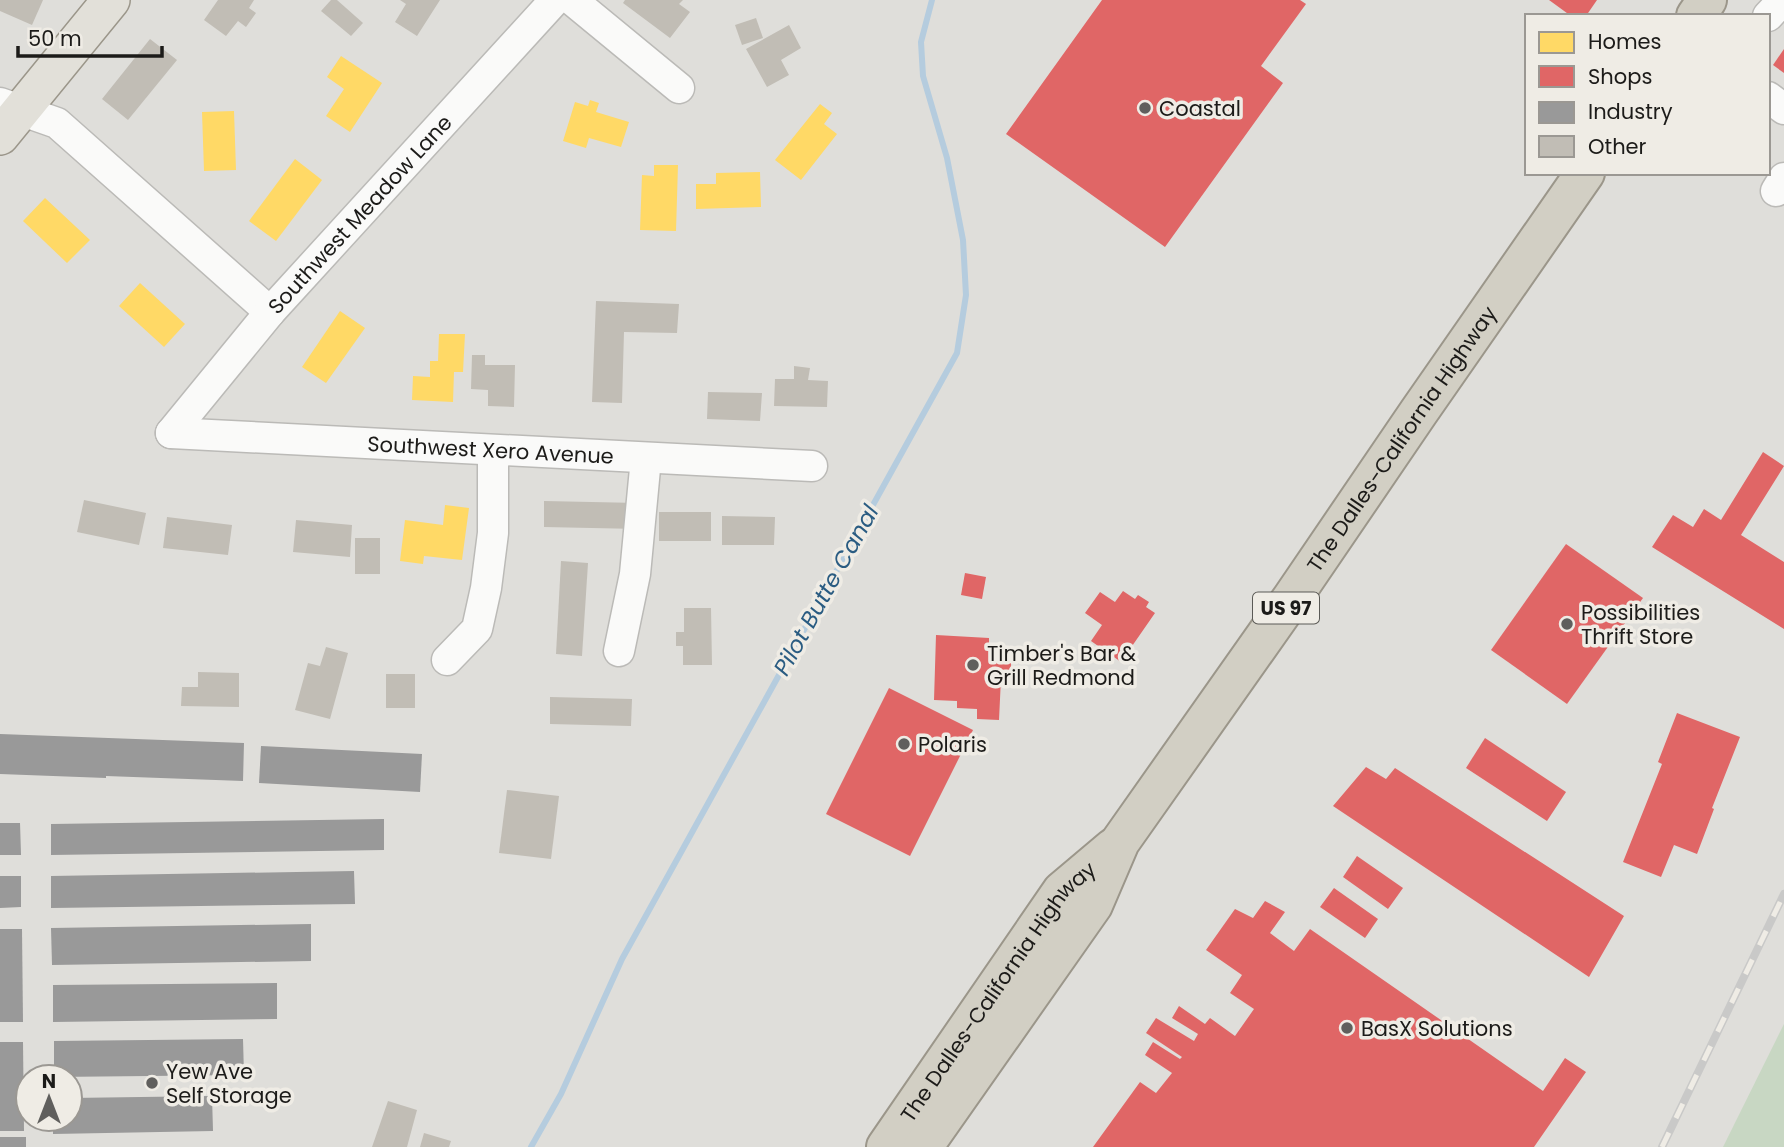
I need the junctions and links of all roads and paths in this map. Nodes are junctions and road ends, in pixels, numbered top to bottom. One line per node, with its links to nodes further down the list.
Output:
1 (111, 0): 5 (main road)
2 (555, 0): 7 (street, Southwest Meadow Lane)
3 (572, 0): 4 (street)
4 (679, 88)
5 (7, 116): 7 (street)
6 (1585, 175): 14 (highway, The Dalles-California Highway / US 97)
7 (270, 312): 8 (street, Southwest Meadow Lane)
8 (171, 433): 9 (street, Southwest Xero Avenue)
9 (493, 451): 10 (street, Southwest Xero Avenue); 13 (street)
10 (646, 458): 11 (street, Southwest Xero Avenue); 12 (street)
11 (812, 467)
12 (619, 651)
13 (447, 660)
14 (1120, 842): 15 (highway, The Dalles-California Highway / US 97); 16 (highway, The Dalles-California Highway / US 97)
15 (1046, 970): 19 (highway, The Dalles-California Highway / US 97); 20 (highway)
16 (922, 1096): 17 (highway); 18 (highway, The Dalles-California Highway / US 97)
17 (865, 1147)
18 (886, 1147)
19 (923, 1147)
20 (949, 1147)

